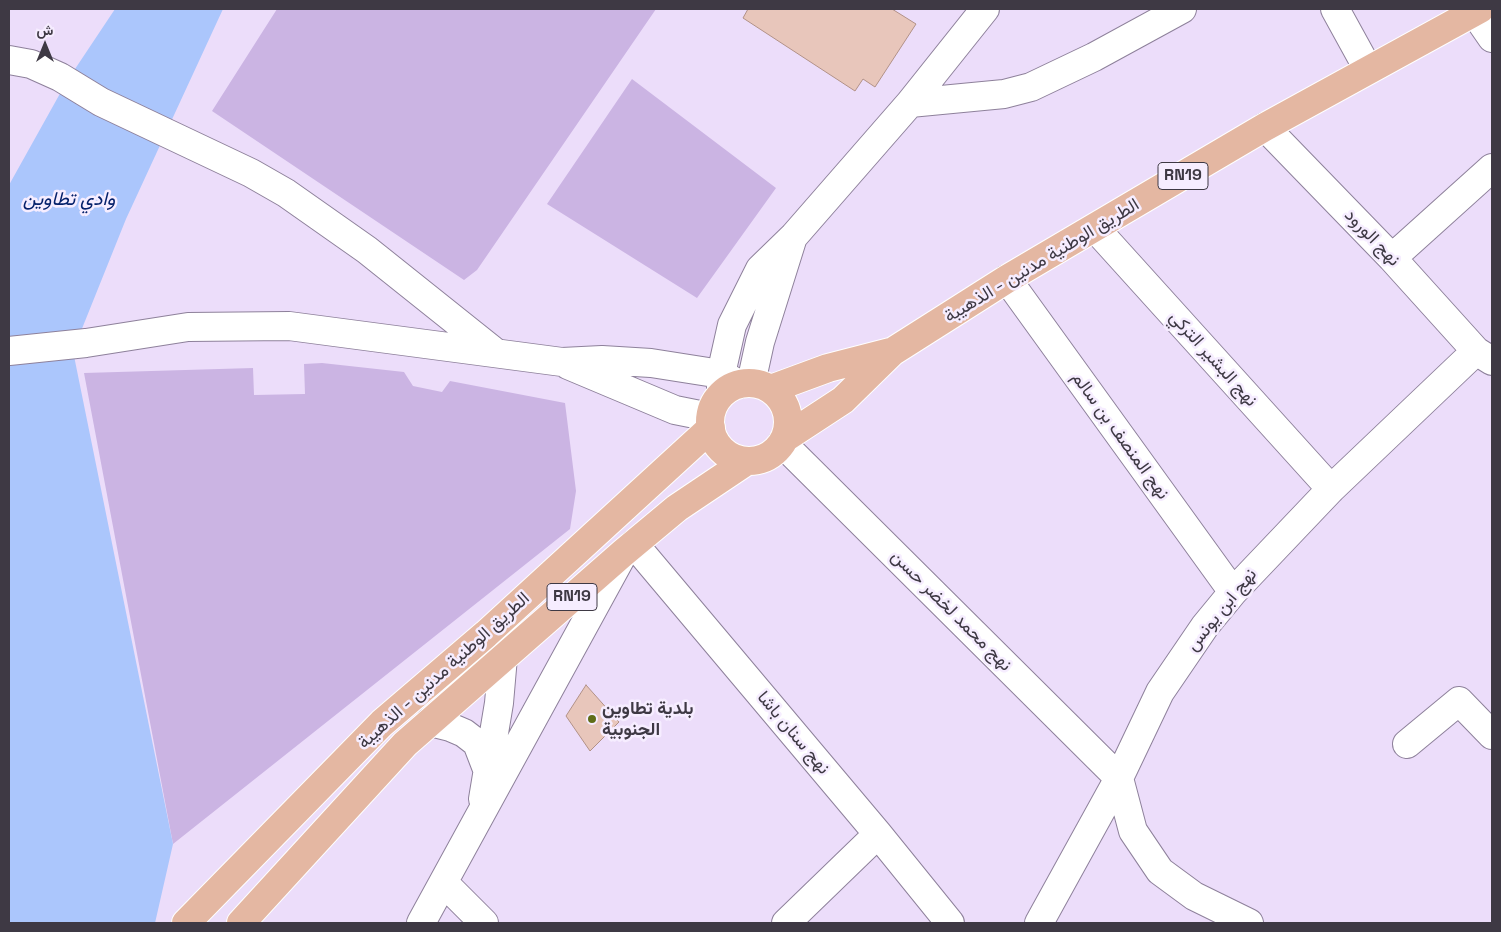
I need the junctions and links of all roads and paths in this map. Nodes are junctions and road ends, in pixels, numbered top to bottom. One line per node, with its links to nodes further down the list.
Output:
1 (985, 9): 8 (street)
2 (1182, 9): 8 (street)
3 (1335, 9): 7 (street)
4 (1477, 10): 5 (street); 7 (main road, الطريق الوطنية مدنين - الذهيبة / RN19)
5 (1492, 38)
6 (9, 60): 16 (street)
7 (1368, 69): 9 (main road, الطريق الوطنية مدنين - الذهيبة / RN19)
8 (910, 103): 19 (street)
9 (1265, 127): 11 (main road, الطريق الوطنية مدنين - الذهيبة / RN19); 12 (street, نهج الورود)
10 (1492, 168): 12 (street)
11 (1095, 228): 13 (main road, الطريق الوطنية مدنين - الذهيبة / RN19); 22 (street, نهج البشير التركي)
12 (1392, 258): 17 (street, نهج الورود)
13 (1007, 279): 15 (main road, الطريق الوطنية مدنين - الذهيبة / RN19); 24 (street, نهج المنصف بن سالم)
14 (9, 351): 16 (street)
15 (892, 352): 19 (main road, الطريق الوطنية مدنين - الذهيبة / RN19); 20 (main road, الطريق الوطنية مدنين - الذهيبة / RN19)
16 (496, 353): 18 (street)
17 (1484, 356): 22 (street, نهج ابن يونس)
18 (562, 362): 19 (street); 19 (street)
19 (732, 396): 20 (main road); 21 (main road); 25 (main road, الطريق الوطنية مدنين - الذهيبة / RN19)
20 (784, 440): 21 (main road, RN19); 31 (street, نهج محمد لخضر حسن)
21 (747, 461): 23 (main road, الطريق الوطنية مدنين - الذهيبة / RN19)
22 (1331, 489): 24 (street, نهج ابن يونس)
23 (629, 548): 26 (main road, الطريق الوطنية مدنين - الذهيبة / RN19); 32 (street); 33 (street, نهج سنان باشا)
24 (1233, 592): 31 (street, نهج ابن يونس)
25 (486, 634): 26 (main road); 35 (main road, الطريق الوطنية مدنين - الذهيبة / RN19)
26 (503, 657): 27 (main road, الطريق الوطنية مدنين - الذهيبة / RN19); 30 (street)
27 (430, 722): 30 (street); 36 (main road, الطريق الوطنية مدنين - الذهيبة / RN19)
28 (1492, 735): 29 (street)
29 (1407, 744)
30 (487, 769): 32 (street)
31 (1119, 778): 41 (street, نهج ابن يونس); 42 (street)
32 (478, 823): 34 (street)
33 (878, 834): 39 (street); 40 (street, نهج سنان باشا)
34 (444, 883): 37 (street); 38 (street)
35 (186, 923)
36 (240, 923)
37 (421, 923)
38 (484, 923)
39 (786, 923)
40 (950, 923)
41 (1039, 923)
42 (1249, 923)

